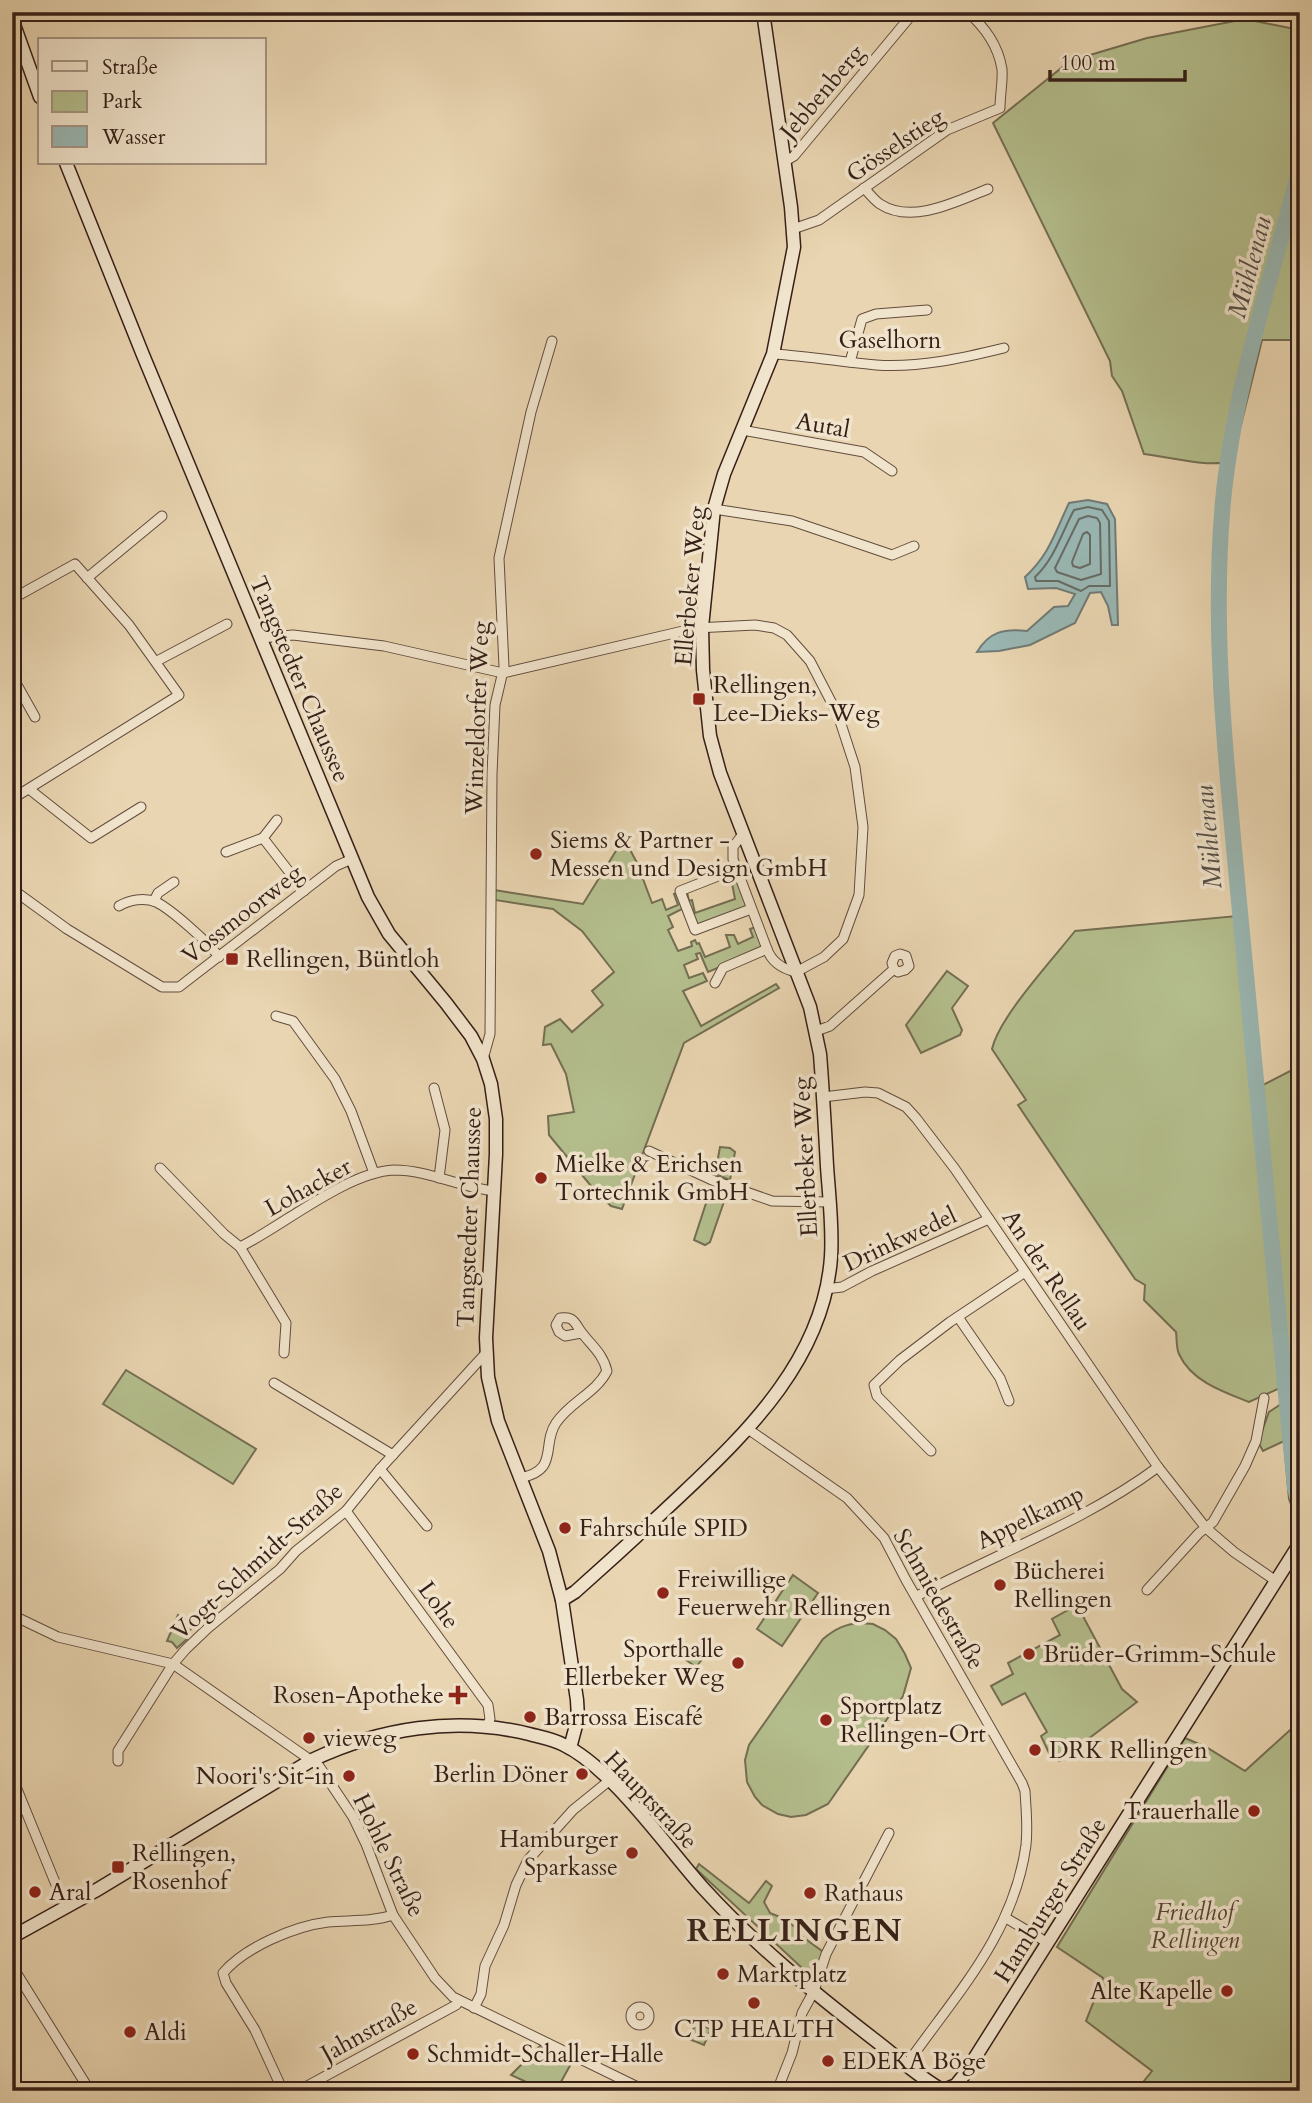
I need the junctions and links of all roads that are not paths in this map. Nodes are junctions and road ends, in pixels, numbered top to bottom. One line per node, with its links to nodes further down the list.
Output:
1 (762, 12): 6 (main road, Ellerbeker Weg)
2 (914, 12): 6 (street, Jebbenberg)
3 (968, 12): 8 (street, Gösselstieg)
4 (12, 19): 5 (main road)
5 (38, 91)
6 (783, 162): 10 (main road, Ellerbeker Weg)
7 (66, 164): 25 (main road, Tangstedter Chaussee)
8 (864, 188): 9 (street); 10 (street, Gösselstieg)
9 (988, 189)
10 (793, 229): 14 (main road, Ellerbeker Weg)
11 (927, 310): 15 (street)
12 (552, 341): 27 (street, Winzeldorfer Weg)
13 (1004, 348): 15 (street, Gaselhorn)
14 (773, 354): 15 (street, Gaselhorn); 16 (main road, Ellerbeker Weg)
15 (850, 362)
16 (743, 430): 17 (street, Autal); 18 (main road, Ellerbeker Weg)
17 (892, 471)
18 (715, 509): 20 (street); 24 (main road, Ellerbeker Weg)
19 (162, 516): 21 (street)
20 (914, 546)
21 (87, 578): 22 (street); 26 (street)
22 (12, 599)
23 (227, 624): 26 (street)
24 (702, 627): 27 (street); 34 (main road, Ellerbeker Weg); 48 (street)
25 (261, 638): 27 (street); 37 (main road, Tangstedter Chaussee)
26 (157, 661): 30 (street)
27 (503, 673): 52 (street, Winzeldorfer Weg)
28 (12, 676): 29 (street)
29 (35, 717)
30 (29, 789): 31 (street); 32 (street)
31 (12, 799)
32 (141, 807)
33 (277, 820): 35 (street)
34 (743, 834): 38 (street); 48 (main road, Ellerbeker Weg)
35 (263, 838): 36 (street); 41 (street)
36 (226, 852)
37 (352, 859): 41 (street, Vossmoorweg); 52 (main road, Tangstedter Chaussee)
38 (736, 869): 44 (street); 44 (street)
39 (173, 882): 42 (street)
40 (12, 889): 46 (street, Vossmoorweg)
41 (304, 891): 46 (street, Vossmoorweg)
42 (154, 901): 43 (street); 46 (street)
43 (119, 906)
44 (751, 909): 45 (street)
45 (767, 949): 48 (street); 49 (street)
46 (219, 957)
47 (894, 969): 51 (street)
48 (796, 972): 51 (main road, Ellerbeker Weg)
49 (715, 984)
50 (276, 1016): 57 (street)
51 (817, 1031): 54 (main road, Ellerbeker Weg)
52 (483, 1059): 59 (main road, Tangstedter Chaussee)
53 (434, 1088): 58 (street)
54 (823, 1097): 60 (main road, Ellerbeker Weg); 61 (street, An der Rellau)
55 (649, 1151): 60 (street)
56 (160, 1168): 62 (street)
57 (374, 1173): 58 (street, Lohacker); 62 (street, Lohacker)
58 (439, 1178): 59 (street, Lohacker)
59 (495, 1191): 68 (main road, Tangstedter Chaussee)
60 (830, 1202): 64 (main road, Ellerbeker Weg)
61 (989, 1219): 63 (street, An der Rellau); 64 (street, Drinkwedel)
62 (240, 1247): 67 (street)
63 (1025, 1272): 65 (street); 75 (street, An der Rellau)
64 (825, 1289): 72 (main road, Ellerbeker Weg)
65 (958, 1317): 71 (street); 73 (street)
66 (581, 1333): 77 (street)
67 (284, 1353)
68 (486, 1353): 74 (street, Vogt-Schmidt-Straße); 77 (main road, Tangstedter Chaussee)
69 (274, 1383): 74 (street)
70 (1264, 1398): 80 (street)
71 (1009, 1401)
72 (748, 1429): 84 (street, Schmiedestraße); 85 (main road, Ellerbeker Weg)
73 (931, 1451)
74 (393, 1455): 76 (street, Vogt-Schmidt-Straße)
75 (1158, 1467): 80 (street, An der Rellau); 84 (street, Appelkamp)
76 (380, 1469): 78 (street, Vogt-Schmidt-Straße); 79 (street)
77 (519, 1478): 85 (main road, Tangstedter Chaussee)
78 (346, 1511): 87 (street, Vogt-Schmidt-Straße); 88 (street, Lohe)
79 (427, 1526)
80 (1206, 1528): 82 (street, An der Rellau); 83 (street)
81 (1300, 1543): 82 (main road, Hamburger Straße)
82 (1276, 1581): 99 (main road, Hamburger Straße)
83 (1147, 1590)
84 (917, 1596): 97 (street, Schmiedestraße)
85 (562, 1600): 89 (main road, Tangstedter Chaussee)
86 (12, 1615): 87 (street)
87 (173, 1664): 90 (street, Hohle Straße); 91 (street, Vogt-Schmidt-Straße)
88 (487, 1726): 89 (main road, Hauptstraße); 90 (main road, Hauptstraße)
89 (570, 1748): 93 (main road, Hauptstraße)
90 (312, 1760): 95 (main road, Hauptstraße); 96 (street, Hohle Straße)
91 (118, 1761)
92 (12, 1777): 95 (street)
93 (610, 1780): 101 (main road, Hauptstraße); 103 (street)
94 (889, 1833): 101 (street)
95 (68, 1906): 98 (main road, Hauptstraße)
96 (393, 1914): 102 (street, Hohle Straße); 107 (street)
97 (1006, 1918): 99 (street); 104 (street, Schmiedestraße)
98 (12, 1937)
99 (1048, 1943): 105 (main road, Hamburger Straße)
100 (12, 1966): 106 (street)
101 (814, 1991): 104 (main road, Hauptstraße); 110 (street)
102 (458, 2001): 103 (street, Hohle Straße); 108 (street, Jahnstraße)
103 (474, 2008): 109 (street, Hohle Straße)
104 (907, 2064): 105 (main road, Hauptstraße)
105 (943, 2090)
106 (90, 2091)
107 (283, 2091)
108 (298, 2091)
109 (646, 2091)
110 (777, 2091)

